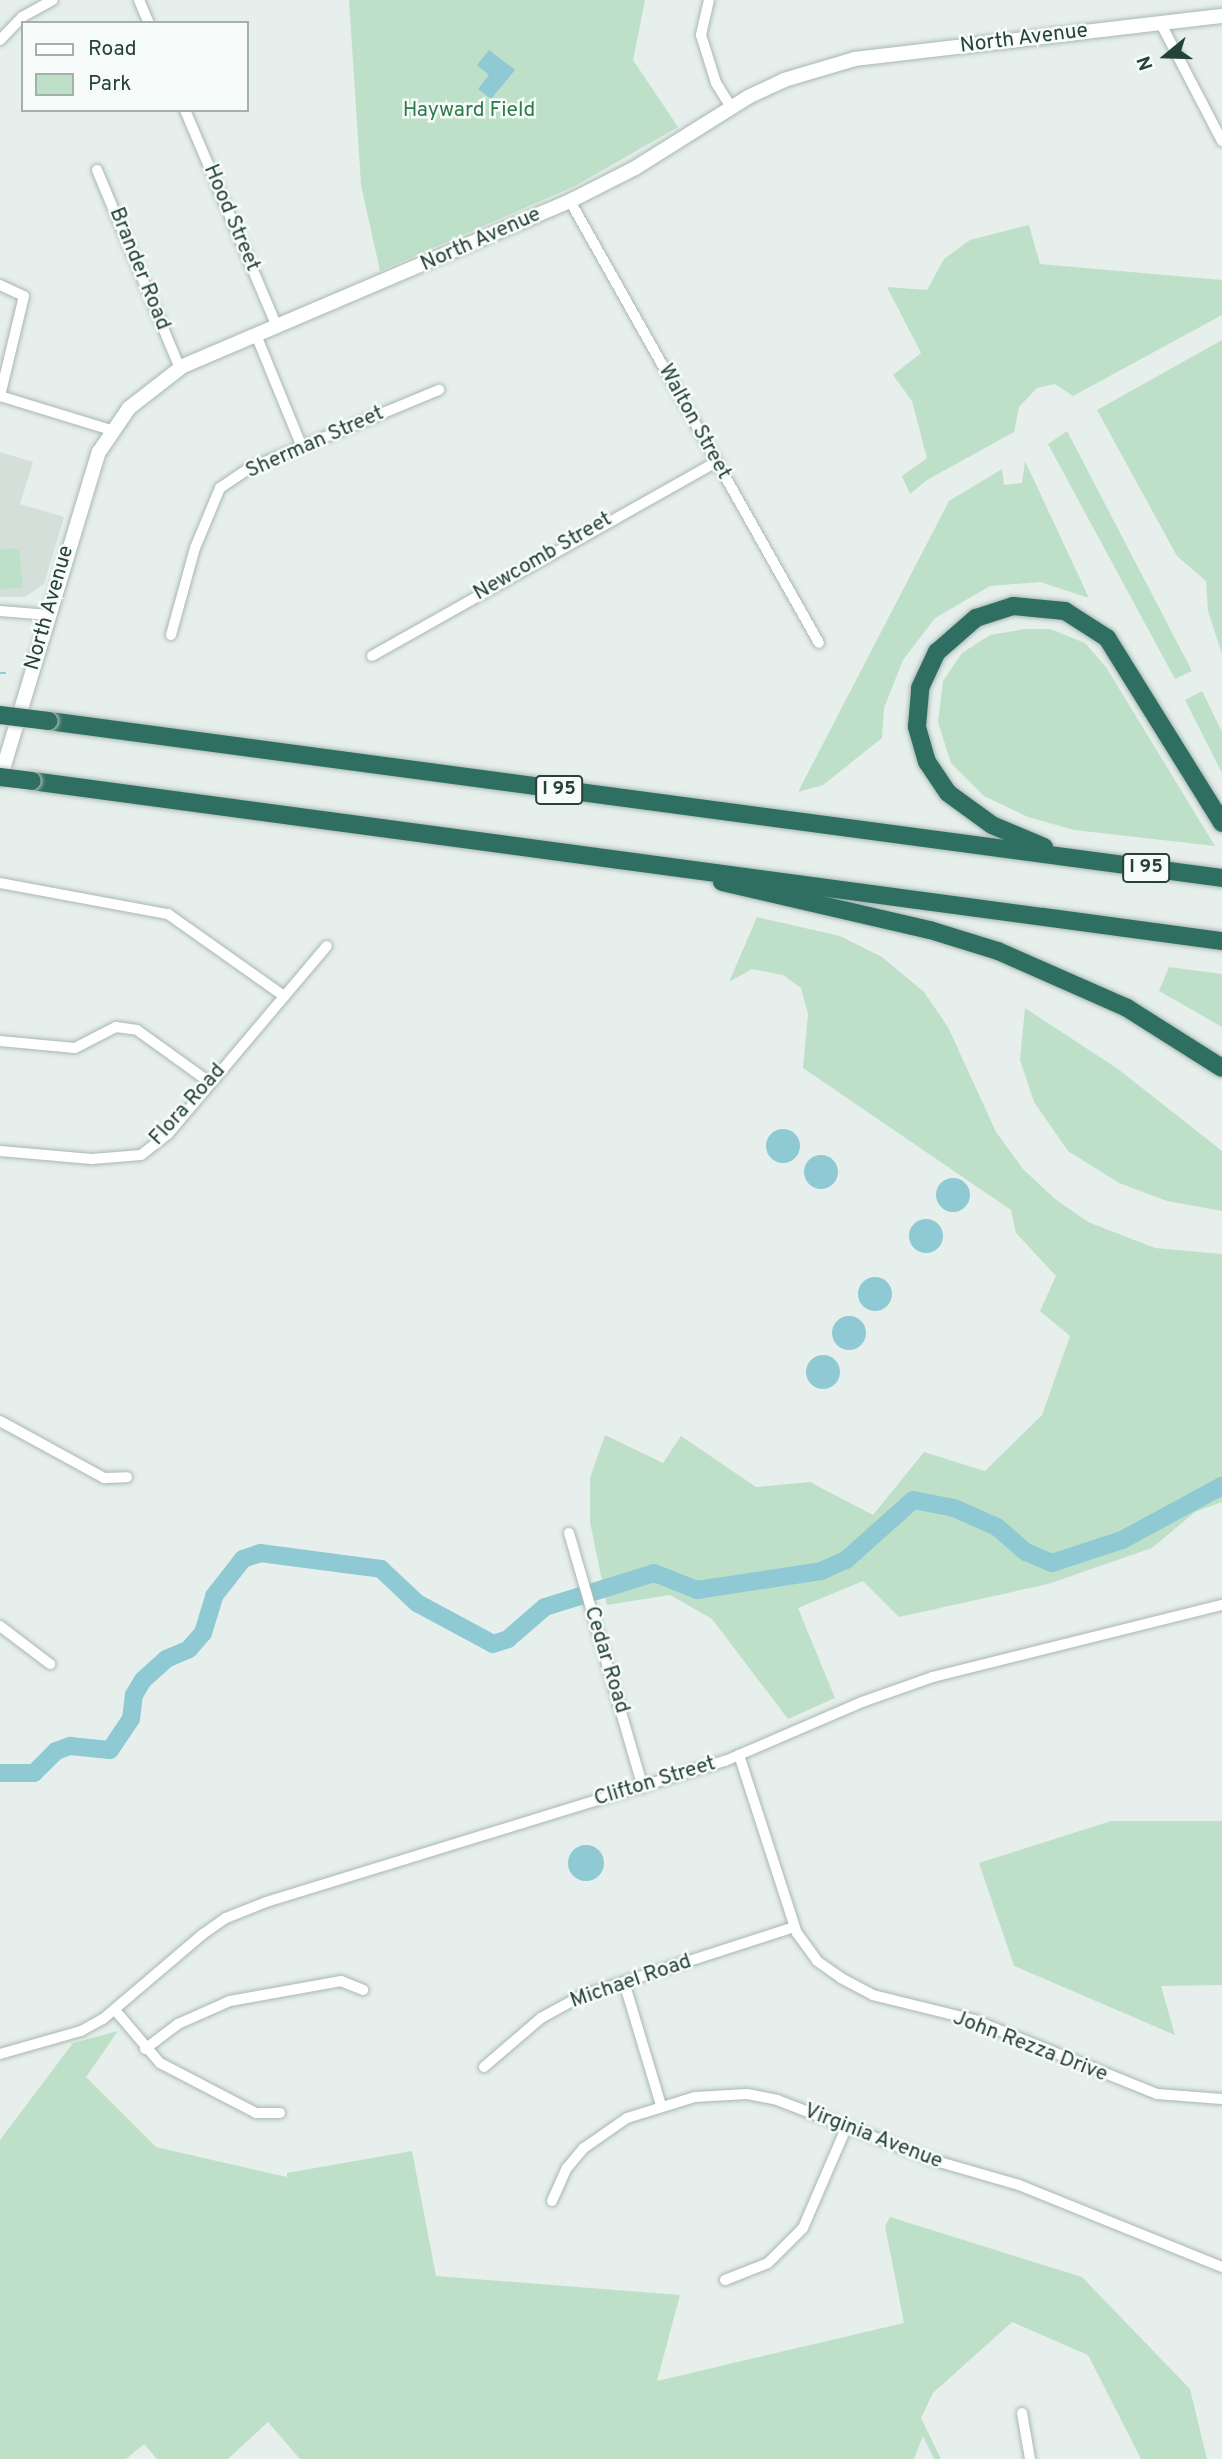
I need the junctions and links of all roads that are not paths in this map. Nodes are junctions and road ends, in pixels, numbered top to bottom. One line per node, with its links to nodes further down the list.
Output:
1 (53, 0): 4 (street)
2 (139, 0): 6 (street)
3 (709, 0): 9 (street)
4 (33, 4): 8 (street)
5 (1222, 16): 7 (main road, North Avenue)
6 (148, 21)
7 (1161, 24): 9 (main road, North Avenue); 11 (street)
8 (0, 40)
9 (731, 107): 13 (main road, North Avenue)
10 (186, 112): 15 (street, Hood Street)
11 (1222, 141)
12 (97, 170): 17 (street, Brander Road)
13 (570, 201): 15 (main road, North Avenue); 22 (street, Walton Street)
14 (0, 285): 19 (street)
15 (277, 327): 16 (main road, North Avenue)
16 (256, 335): 17 (main road, North Avenue); 21 (street)
17 (180, 368): 20 (main road, North Avenue)
18 (439, 390): 21 (street, Sherman Street)
19 (0, 396): 20 (street)
20 (111, 430): 24 (main road, North Avenue)
21 (302, 447): 25 (street, Sherman Street)
22 (716, 462): 26 (street, Walton Street); 27 (street, Newcomb Street)
23 (0, 611): 24 (street)
24 (49, 615): 29 (main road, North Avenue)
25 (171, 635)
26 (819, 643)
27 (372, 656)
28 (0, 715): 31 (highway, I 95, bridge)
29 (0, 778): 32 (highway, bridge)
30 (1222, 823): 31 (highway)
31 (1070, 858): 33 (highway, I 95)
32 (678, 868): 35 (highway); 39 (highway)
33 (1222, 878)
34 (0, 883): 37 (street)
35 (1222, 941)
36 (327, 946): 37 (street, Flora Road)
37 (284, 996): 40 (street, Flora Road)
38 (0, 1041): 40 (street)
39 (1222, 1068)
40 (209, 1082): 41 (street, Flora Road)
41 (0, 1151)
42 (0, 1421): 43 (street)
43 (127, 1477)
44 (569, 1533): 49 (street, Cedar Road)
45 (1222, 1605): 48 (street, Clifton Street)
46 (0, 1626): 47 (street)
47 (50, 1664)
48 (739, 1755): 49 (street, Clifton Street); 50 (street, John Rezza Drive)
49 (643, 1787): 53 (street, Clifton Street)
50 (794, 1927): 51 (street, Michael Road); 57 (street, John Rezza Drive)
51 (624, 1982): 56 (street, Michael Road); 58 (street)
52 (363, 1990): 54 (street)
53 (115, 2010): 54 (street); 55 (street, Clifton Street)
54 (145, 2049): 59 (street)
55 (0, 2054)
56 (484, 2067)
57 (1222, 2099)
58 (661, 2105): 60 (street, Virginia Avenue); 61 (street, Virginia Avenue)
59 (280, 2113)
60 (847, 2126): 62 (street, Virginia Avenue); 63 (street)
61 (552, 2201)
62 (1222, 2267)
63 (725, 2280)
64 (1021, 2413): 65 (street)
65 (1030, 2459)

